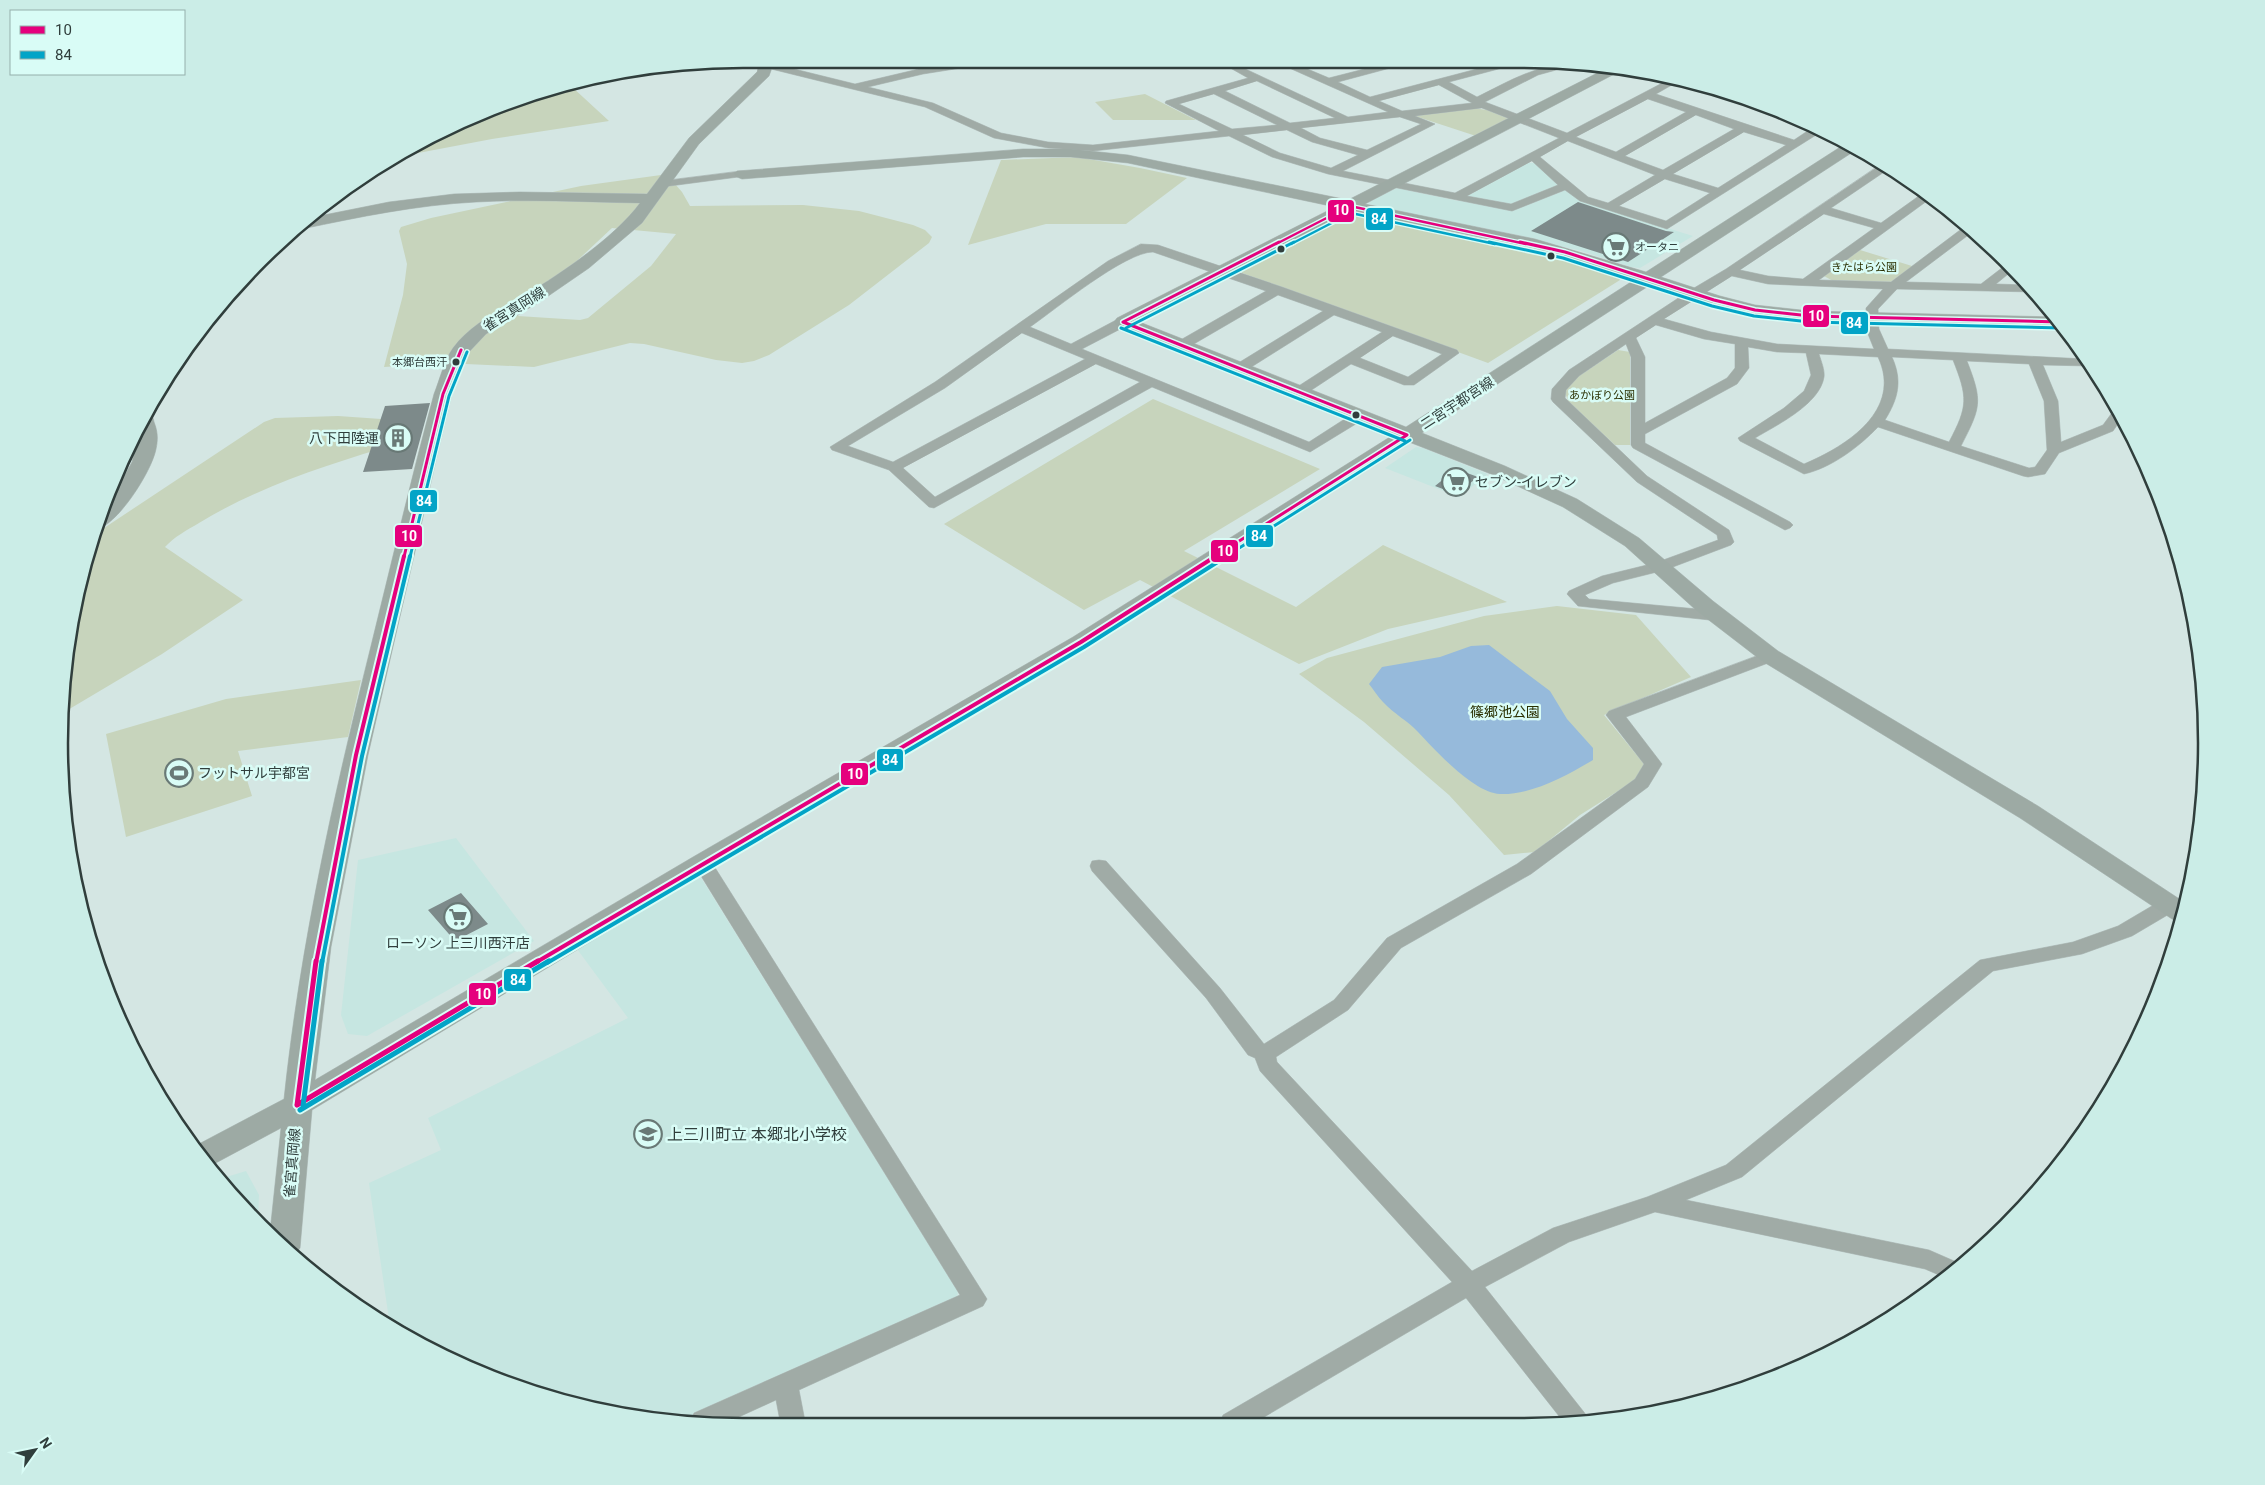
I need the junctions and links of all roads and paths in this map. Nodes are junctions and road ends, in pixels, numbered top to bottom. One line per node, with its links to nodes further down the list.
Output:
1 (765, 68): 38 (street, 雀宮真岡線)
2 (779, 68): 14 (street)
3 (942, 68): 14 (street)
4 (1236, 68): 10 (street)
5 (1298, 68): 12 (street)
6 (1379, 68): 12 (street)
7 (1490, 68): 11 (street)
8 (1548, 69): 18 (street)
9 (1609, 73): 21 (street)
10 (1258, 78): 15 (street); 22 (street)
11 (1439, 81): 17 (street); 18 (street)
12 (1328, 82): 17 (street)
13 (1668, 84): 16 (street)
14 (857, 86): 29 (street)
15 (1215, 90): 23 (street); 25 (street)
16 (1647, 95): 19 (street); 27 (street)
17 (1370, 100): 20 (street)
18 (1479, 104): 20 (street); 21 (street)
19 (1694, 112): 24 (street); 33 (street)
20 (1400, 114): 22 (street); 31 (street)
21 (1520, 120): 27 (street); 39 (street)
22 (1349, 121): 23 (street)
23 (1289, 127): 25 (street); 31 (street)
24 (1743, 128): 28 (street); 37 (street)
25 (1229, 133): 29 (street); 35 (street)
26 (1812, 133): 28 (street)
27 (1568, 139): 32 (street); 33 (street)
28 (1795, 144): 41 (street)
29 (1031, 148): 36 (street); 45 (street)
30 (1846, 150): 54 (street, 二宮宇都宮線)
31 (1368, 154): 35 (street)
32 (1534, 157): 40 (street); 42 (street)
33 (1615, 157): 37 (street)
34 (1880, 170): 47 (street)
35 (1332, 172): 39 (street)
36 (742, 174): 38 (street)
37 (1665, 175): 41 (street); 46 (street)
38 (662, 184): 43 (street, 雀宮真岡線)
39 (1392, 184): 42 (street); 45 (street)
40 (1566, 186): 42 (street); 46 (street)
41 (1720, 192): 46 (street)
42 (1456, 197)
43 (652, 199): 48 (street); 101 (street, 雀宮真岡線)
44 (1922, 199): 49 (street)
45 (1350, 206): 51 (street); 54 (street)
46 (1609, 207)
47 (1824, 210): 49 (street); 53 (street)
48 (314, 222)
49 (1883, 227): 55 (street)
50 (1964, 232): 56 (street)
51 (1221, 270): 59 (street); 64 (street); 66 (street)
52 (2005, 270): 57 (street)
53 (1730, 272): 55 (street); 60 (street)
54 (1648, 279): 60 (street); 86 (street, 二宮宇都宮線)
55 (1806, 284): 56 (street)
56 (1894, 285): 57 (street); 62 (street)
57 (1984, 288): 58 (street)
58 (2022, 289)
59 (1278, 290): 61 (street); 70 (street)
60 (1693, 294): 62 (street); 63 (street)
61 (1334, 310): 67 (street); 79 (street)
62 (1871, 318): 65 (street); 73 (street)
63 (1654, 320): 68 (street); 69 (street)
64 (1123, 322): 70 (street); 71 (street)
65 (2050, 322)
66 (1021, 328): 71 (street); 91 (street)
67 (1392, 331): 76 (street); 76 (street)
68 (1629, 337): 87 (street); 90 (street)
69 (1741, 342): 72 (street); 87 (street)
70 (1182, 345): 79 (street)
71 (1072, 348): 75 (street)
72 (1812, 351): 73 (street); 84 (street)
73 (1882, 353): 74 (street); 84 (street)
74 (1958, 356): 77 (street); 88 (street)
75 (1095, 359): 80 (street); 91 (street)
76 (1350, 359): 81 (street)
77 (2034, 359): 78 (street); 89 (street)
78 (2081, 362)
79 (1240, 368): 81 (street)
80 (1151, 382): 82 (street); 91 (street)
81 (1299, 392): 82 (street)
82 (1359, 416): 86 (street)
83 (2115, 419): 89 (street)
84 (1877, 422): 88 (street)
85 (146, 428): 92 (street)
86 (1407, 435): 94 (street); 97 (street, 二宮宇都宮線)
87 (1638, 439): 90 (street); 93 (street)
88 (1953, 448): 89 (street)
89 (2054, 450)
90 (1622, 460): 94 (street)
91 (894, 467)
92 (110, 507)
93 (1785, 526)
94 (1660, 567): 95 (street); 95 (street)
95 (1719, 616): 96 (street)
96 (1770, 656): 99 (street); 100 (street)
97 (702, 863): 101 (street, 二宮宇都宮線); 107 (street)
98 (1098, 866): 100 (street)
99 (2175, 909): 103 (street)
100 (1265, 1054): 106 (street)
101 (297, 1105): 102 (street, 二宮宇都宮線); 104 (street, 雀宮真岡線)
102 (207, 1154)
103 (1655, 1202): 105 (street); 106 (street)
104 (285, 1239)
105 (1946, 1268)
106 (1469, 1284): 108 (street); 111 (street)
107 (785, 1382): 109 (street); 110 (street)
108 (1574, 1415)
109 (713, 1417)
110 (792, 1418)
111 (1241, 1418)

